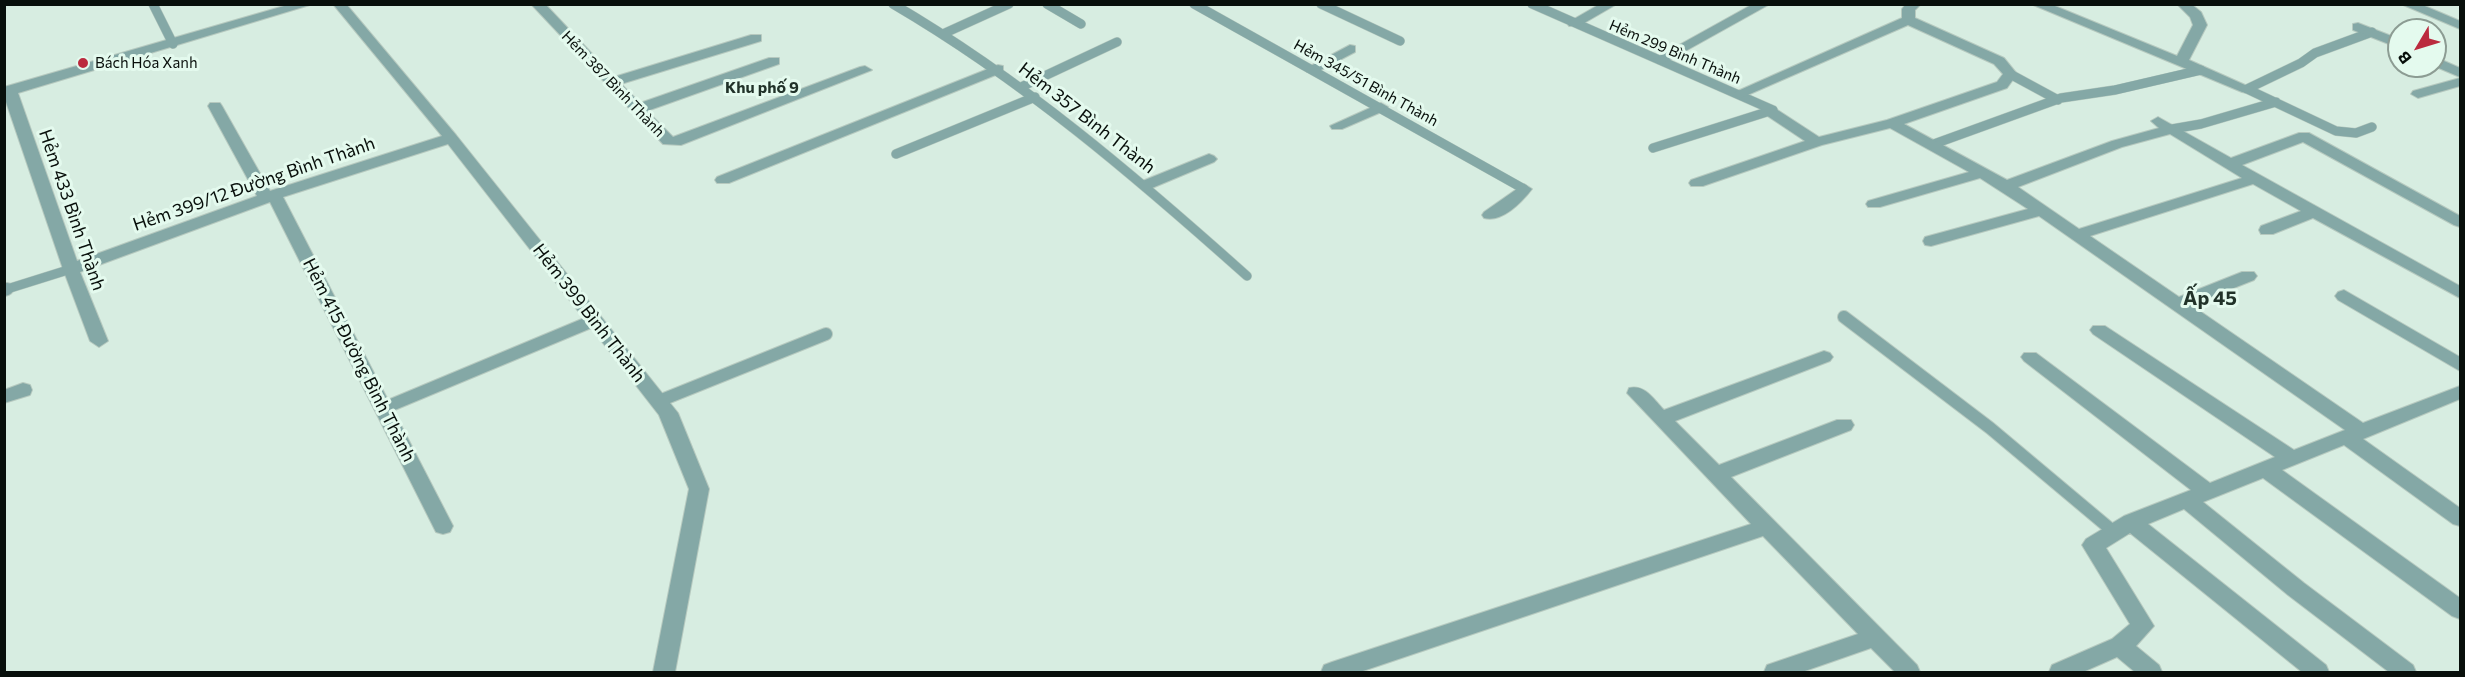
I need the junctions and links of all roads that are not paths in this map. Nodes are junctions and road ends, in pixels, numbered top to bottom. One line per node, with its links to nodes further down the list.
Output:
1 (153, 4): 28 (lane)
2 (308, 4): 28 (street)
3 (339, 4): 56 (street, Hẻm 399 Bình Thành)
4 (537, 4): 38 (street, Hẻm 387 Bình Thành)
5 (893, 4): 23 (lane, Hẻm 357 Bình Thành)
6 (1009, 4): 23 (lane)
7 (1047, 4): 19 (lane)
8 (1194, 4): 34 (lane, Hẻm 345/51 Bình Thành)
9 (1321, 4): 26 (lane)
10 (1532, 4): 18 (lane, Hẻm 299 Bình Thành)
11 (1611, 4): 18 (street)
12 (1764, 4): 30 (street)
13 (1915, 4): 17 (street)
14 (2037, 4): 32 (street)
15 (2183, 4): 32 (street)
16 (2407, 4): 20 (street)
17 (1908, 20): 37 (street); 43 (street)
18 (1574, 23): 30 (lane, Hẻm 299 Bình Thành)
19 (1081, 24)
20 (2460, 25)
21 (2358, 27): 22 (street)
22 (2372, 32): 25 (street); 41 (lane)
23 (945, 33): 33 (lane, Hẻm 357 Bình Thành)
24 (756, 38): 38 (street)
25 (2387, 39)
26 (1400, 41)
27 (1117, 42): 40 (lane)
28 (173, 44): 42 (street)
29 (1350, 49): 34 (street)
30 (1659, 60): 43 (lane, Hẻm 299 Bình Thành)
31 (774, 61): 50 (street)
32 (2181, 62): 36 (street)
33 (998, 69): 40 (lane, Hẻm 357 Bình Thành); 65 (street)
34 (1312, 69): 49 (lane, Hẻm 345/51 Bình Thành)
35 (865, 70): 50 (street, Hẻm 387 Bình Thành)
36 (2201, 70): 41 (street); 46 (lane)
37 (2010, 74): 46 (lane); 52 (street)
38 (612, 82): 50 (street, Hẻm 387 Bình Thành)
39 (2460, 82): 44 (street)
40 (1022, 87): 45 (lane, Hẻm 357 Bình Thành)
41 (2247, 89): 47 (lane)
42 (7, 91): 79 (street, Hẻm 433 Bình Thành)
43 (1738, 94): 51 (lane, Hẻm 299 Bình Thành)
44 (2418, 94)
45 (1035, 97): 60 (lane); 67 (lane, Hẻm 357 Bình Thành)
46 (2058, 100): 58 (lane)
47 (2276, 102): 53 (lane); 55 (lane)
48 (215, 106): 70 (street, Hẻm 415 Đường Bình Thành)
49 (1381, 107): 54 (street); 69 (lane, Hẻm 345/51 Bình Thành)
50 (638, 110)
51 (1772, 111): 57 (street); 59 (lane)
52 (1892, 123): 57 (street); 58 (street)
53 (2165, 125): 62 (street); 68 (street)
54 (1337, 126)
55 (2372, 127)
56 (451, 138): 70 (street, Hẻm 399/12 Đường Bình Thành); 87 (street, Hẻm 399 Bình Thành)
57 (1817, 142): 66 (street)
58 (1934, 144): 63 (street)
59 (1653, 148)
60 (896, 154)
61 (1209, 159): 67 (street)
62 (2230, 164): 64 (street); 75 (street)
63 (1984, 172): 68 (street); 71 (street)
64 (2255, 179): 73 (street); 77 (street)
65 (723, 180)
66 (1697, 183)
67 (1146, 185): 80 (lane, Hẻm 357 Bình Thành)
68 (2006, 186): 72 (street)
69 (1524, 189): 74 (street)
70 (270, 196): 79 (street, Hẻm 399/12 Đường Bình Thành); 99 (street, Hẻm 415 Đường Bình Thành)
71 (1874, 204)
72 (2042, 210): 77 (street); 78 (street)
73 (2316, 211): 76 (street); 83 (street)
74 (1490, 215)
75 (2460, 222)
76 (2267, 230)
77 (2078, 236): 85 (street)
78 (1931, 241)
79 (71, 269): 82 (lane); 90 (street, Hẻm 433 Bình Thành)
80 (1247, 276)
81 (2248, 276): 85 (street)
82 (4, 290)
83 (2460, 293)
84 (2344, 296): 93 (street)
85 (2177, 304): 102 (street)
86 (1844, 317): 111 (lane)
87 (595, 320): 98 (street, Hẻm 399 Bình Thành); 99 (lane)
88 (2099, 330): 103 (street)
89 (826, 334): 98 (lane)
90 (99, 341)
91 (1824, 357): 100 (street)
92 (2030, 357): 106 (street)
93 (2460, 365)
94 (23, 390): 97 (street)
95 (2460, 392): 102 (street)
96 (1636, 393): 100 (street)
97 (4, 397)
98 (658, 400): 115 (street, Hẻm 399 Bình Thành)
99 (384, 408): 109 (street, Hẻm 415 Đường Bình Thành)
100 (1661, 419): 105 (street)
101 (1844, 425): 105 (street)
102 (2355, 435): 103 (street); 108 (street)
103 (2293, 459): 104 (street)
104 (2267, 470): 106 (street); 112 (street)
105 (1715, 475): 110 (street)
106 (2208, 492): 107 (street)
107 (2187, 501): 111 (street); 122 (street)
108 (2460, 518)
109 (443, 526)
110 (1764, 527): 113 (street); 116 (street)
111 (2123, 527): 114 (street); 121 (street)
112 (2460, 610)
113 (1874, 638): 117 (street); 118 (street)
114 (2120, 646): 119 (street); 120 (street)
115 (664, 672)
116 (1332, 672)
117 (1775, 672)
118 (1909, 672)
119 (2060, 672)
120 (2151, 672)
121 (2318, 672)
122 (2404, 672)

